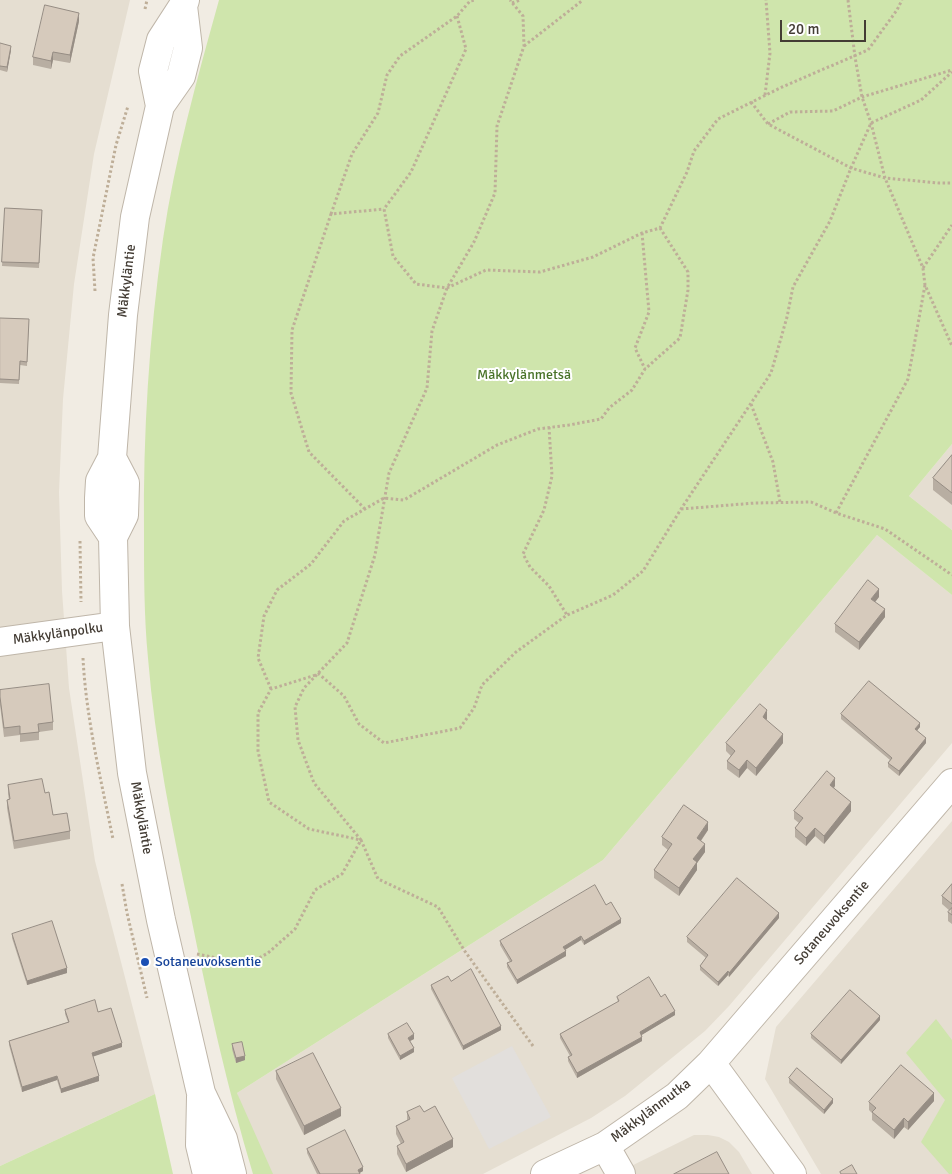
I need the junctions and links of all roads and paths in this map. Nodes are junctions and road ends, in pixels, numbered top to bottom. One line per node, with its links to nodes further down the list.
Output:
1 (474, 0): 9 (path)
2 (520, 0): 7 (path)
3 (583, 0): 10 (path)
4 (766, 0): 13 (path)
5 (848, 0): 11 (path)
6 (902, 0): 11 (path)
7 (511, 2): 10 (path)
8 (184, 3): 40 (street, Mäkkyläntie)
9 (457, 16): 21 (path); 22 (path)
10 (524, 46): 28 (path)
11 (855, 57): 13 (path); 14 (path)
12 (952, 71): 14 (path); 16 (path)
13 (765, 95): 15 (path)
14 (862, 97): 16 (path); 17 (path)
15 (751, 102): 17 (path); 24 (path)
16 (871, 123): 18 (path); 19 (path)
17 (768, 124): 18 (path)
18 (851, 168): 19 (path); 31 (path)
19 (885, 178): 20 (path); 26 (path)
20 (952, 183)
21 (384, 209): 22 (path); 28 (path)
22 (331, 214): 35 (path)
23 (952, 225): 26 (path)
24 (660, 228): 25 (path); 30 (path)
25 (642, 233): 28 (path); 30 (path)
26 (923, 268): 27 (path)
27 (925, 285): 29 (path); 37 (path)
28 (447, 288): 33 (path)
29 (952, 346)
30 (645, 369): 32 (path)
31 (751, 404): 34 (path); 36 (path)
32 (550, 427): 33 (path); 39 (path)
33 (384, 498): 35 (path); 42 (path)
34 (780, 502): 36 (path); 37 (path)
35 (365, 509): 43 (path)
36 (680, 509): 39 (path)
37 (836, 513): 38 (path)
38 (952, 575)
39 (567, 615): 42 (path)
40 (115, 626): 41 (street, Mäkkylänpolku); 46 (street, Mäkkyläntie)
41 (0, 642)
42 (319, 674): 43 (path); 45 (path)
43 (271, 689): 45 (path)
44 (952, 783): 48 (street, Sotaneuvoksentie)
45 (361, 840): 46 (path); 47 (path)
46 (170, 961): 49 (street, Mäkkyläntie)
47 (532, 1046)
48 (711, 1063): 50 (street, Mäkkylänmutka); 55 (street)
49 (201, 1093): 51 (street, Mäkkyläntie); 52 (street, Mäkkyläntie)
50 (605, 1146): 53 (street, Mäkkylänmutka); 54 (street)
51 (207, 1174)
52 (232, 1174)
53 (545, 1174)
54 (621, 1174)
55 (792, 1174)

